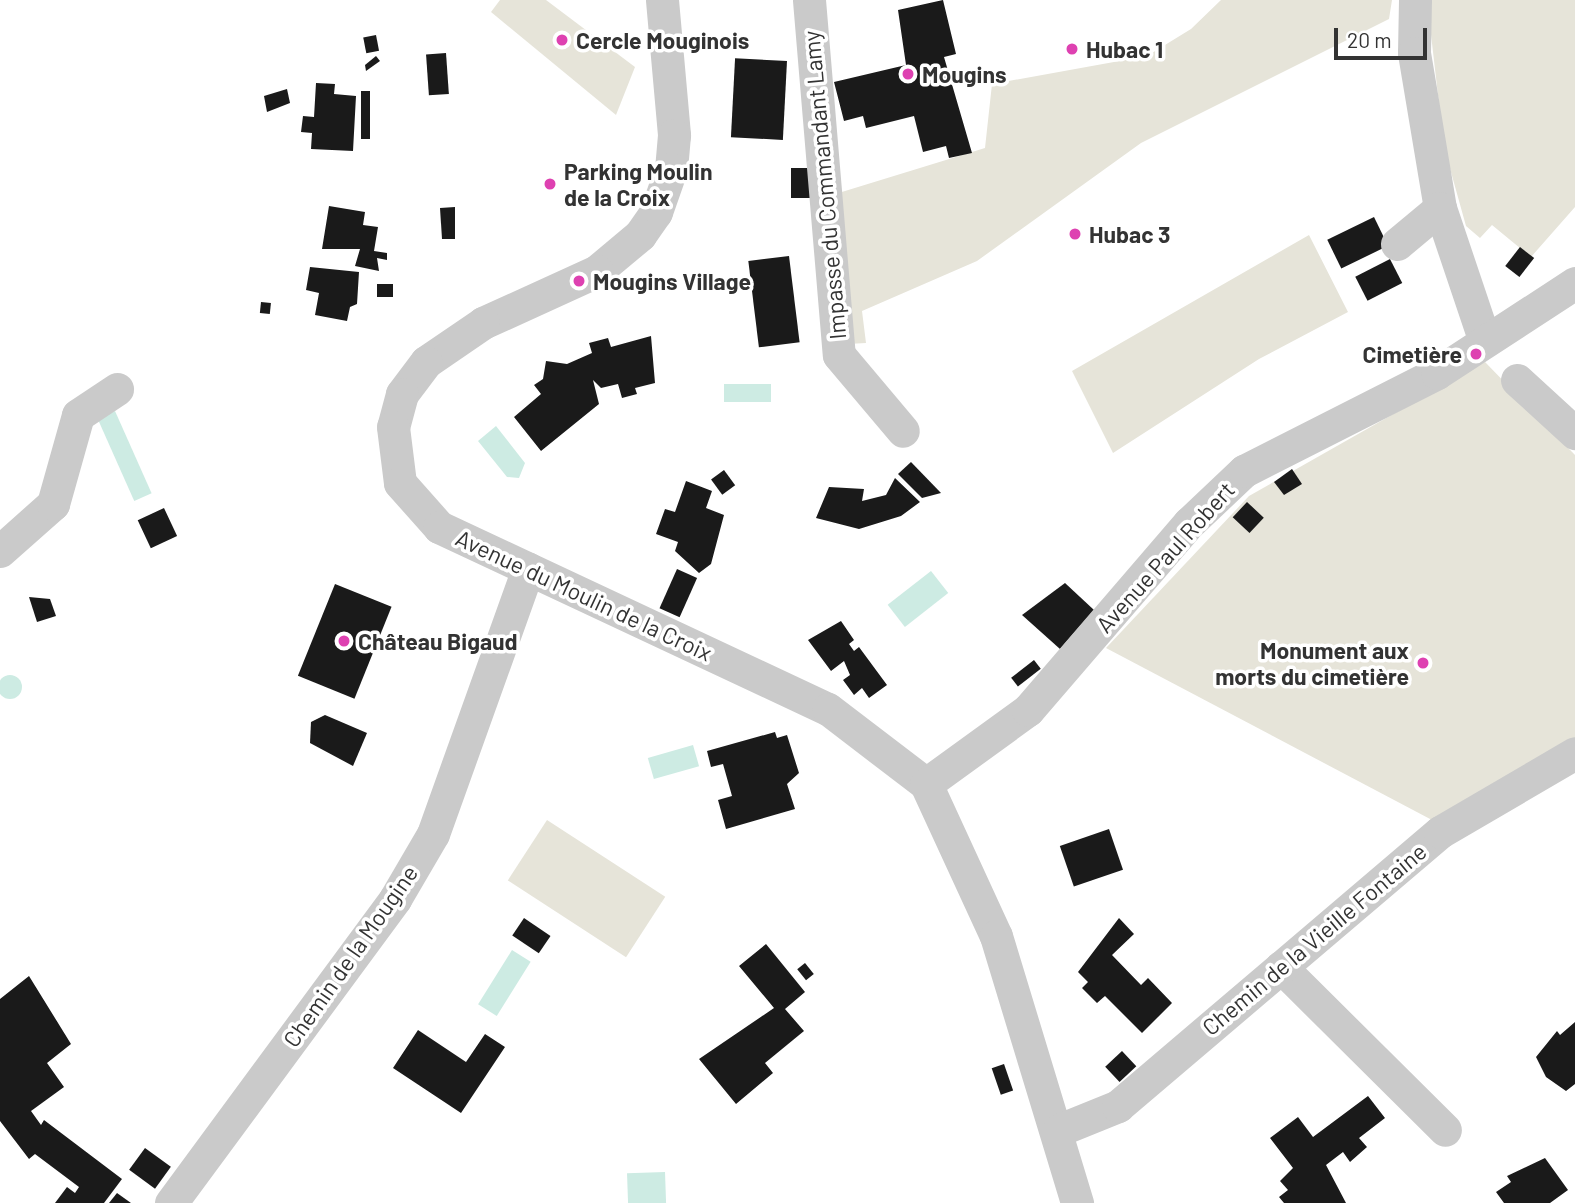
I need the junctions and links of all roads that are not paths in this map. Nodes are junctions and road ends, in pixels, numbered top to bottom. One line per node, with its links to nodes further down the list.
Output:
1 (809, 0): 10 (street, Impasse du Commandant Lamy)
2 (1415, 0): 4 (street)
3 (672, 2): 13 (street, Avenue du Moulin de la Croix)
4 (1440, 208): 5 (street); 7 (street)
5 (1397, 244)
6 (1575, 283): 7 (street, Avenue Paul Robert)
7 (1484, 339): 15 (street, Avenue Paul Robert)
8 (1517, 380): 11 (street)
9 (117, 389): 12 (street)
10 (903, 431)
11 (1575, 433)
12 (0, 551)
13 (528, 568): 15 (street, Avenue du Moulin de la Croix); 19 (street, Chemin de la Mougine)
14 (1575, 753): 16 (street, Chemin de la Vieille Fontaine)
15 (926, 784): 17 (street, Avenue du Moulin de la Croix)
16 (1281, 967): 17 (street, Chemin de la Vieille Fontaine); 18 (street)
17 (1059, 1130): 20 (street, Avenue du Moulin de la Croix)
18 (1445, 1130)
19 (171, 1203)
20 (1077, 1203)

